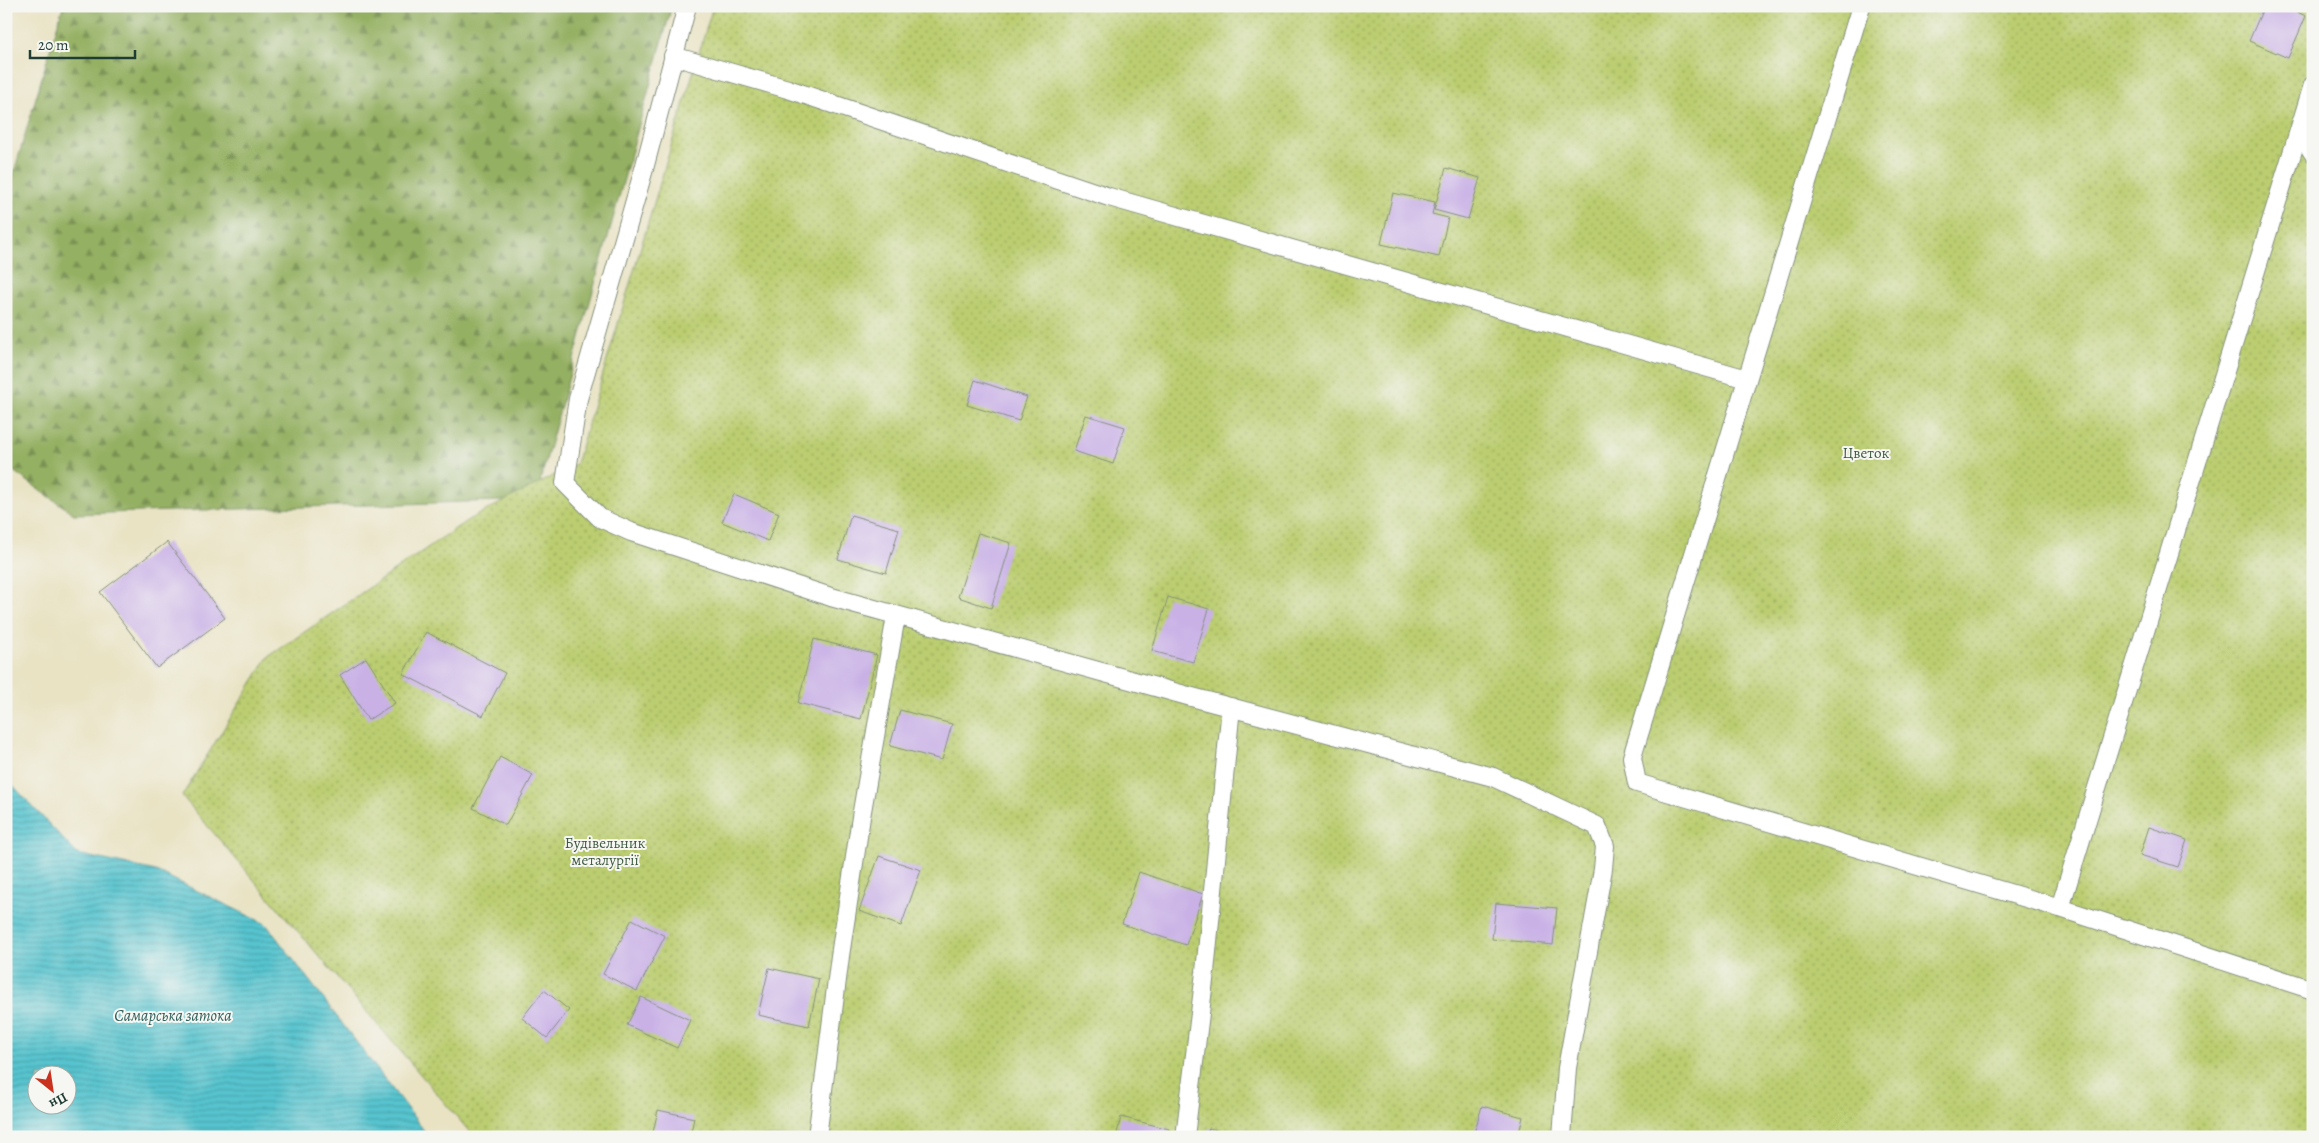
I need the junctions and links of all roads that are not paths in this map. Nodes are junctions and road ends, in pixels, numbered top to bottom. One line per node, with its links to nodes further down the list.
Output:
1 (687, 6): 3 (lane)
2 (1861, 6): 7 (lane)
3 (674, 56): 7 (lane); 8 (lane)
4 (2312, 91): 5 (lane)
5 (2299, 131): 6 (lane); 10 (lane)
6 (2313, 152)
7 (1746, 379): 10 (lane)
8 (896, 616): 9 (lane); 12 (lane)
9 (1231, 707): 13 (lane); 14 (lane)
10 (2060, 908): 11 (lane)
11 (2313, 990)
12 (817, 1137)
13 (1186, 1137)
14 (1562, 1137)

